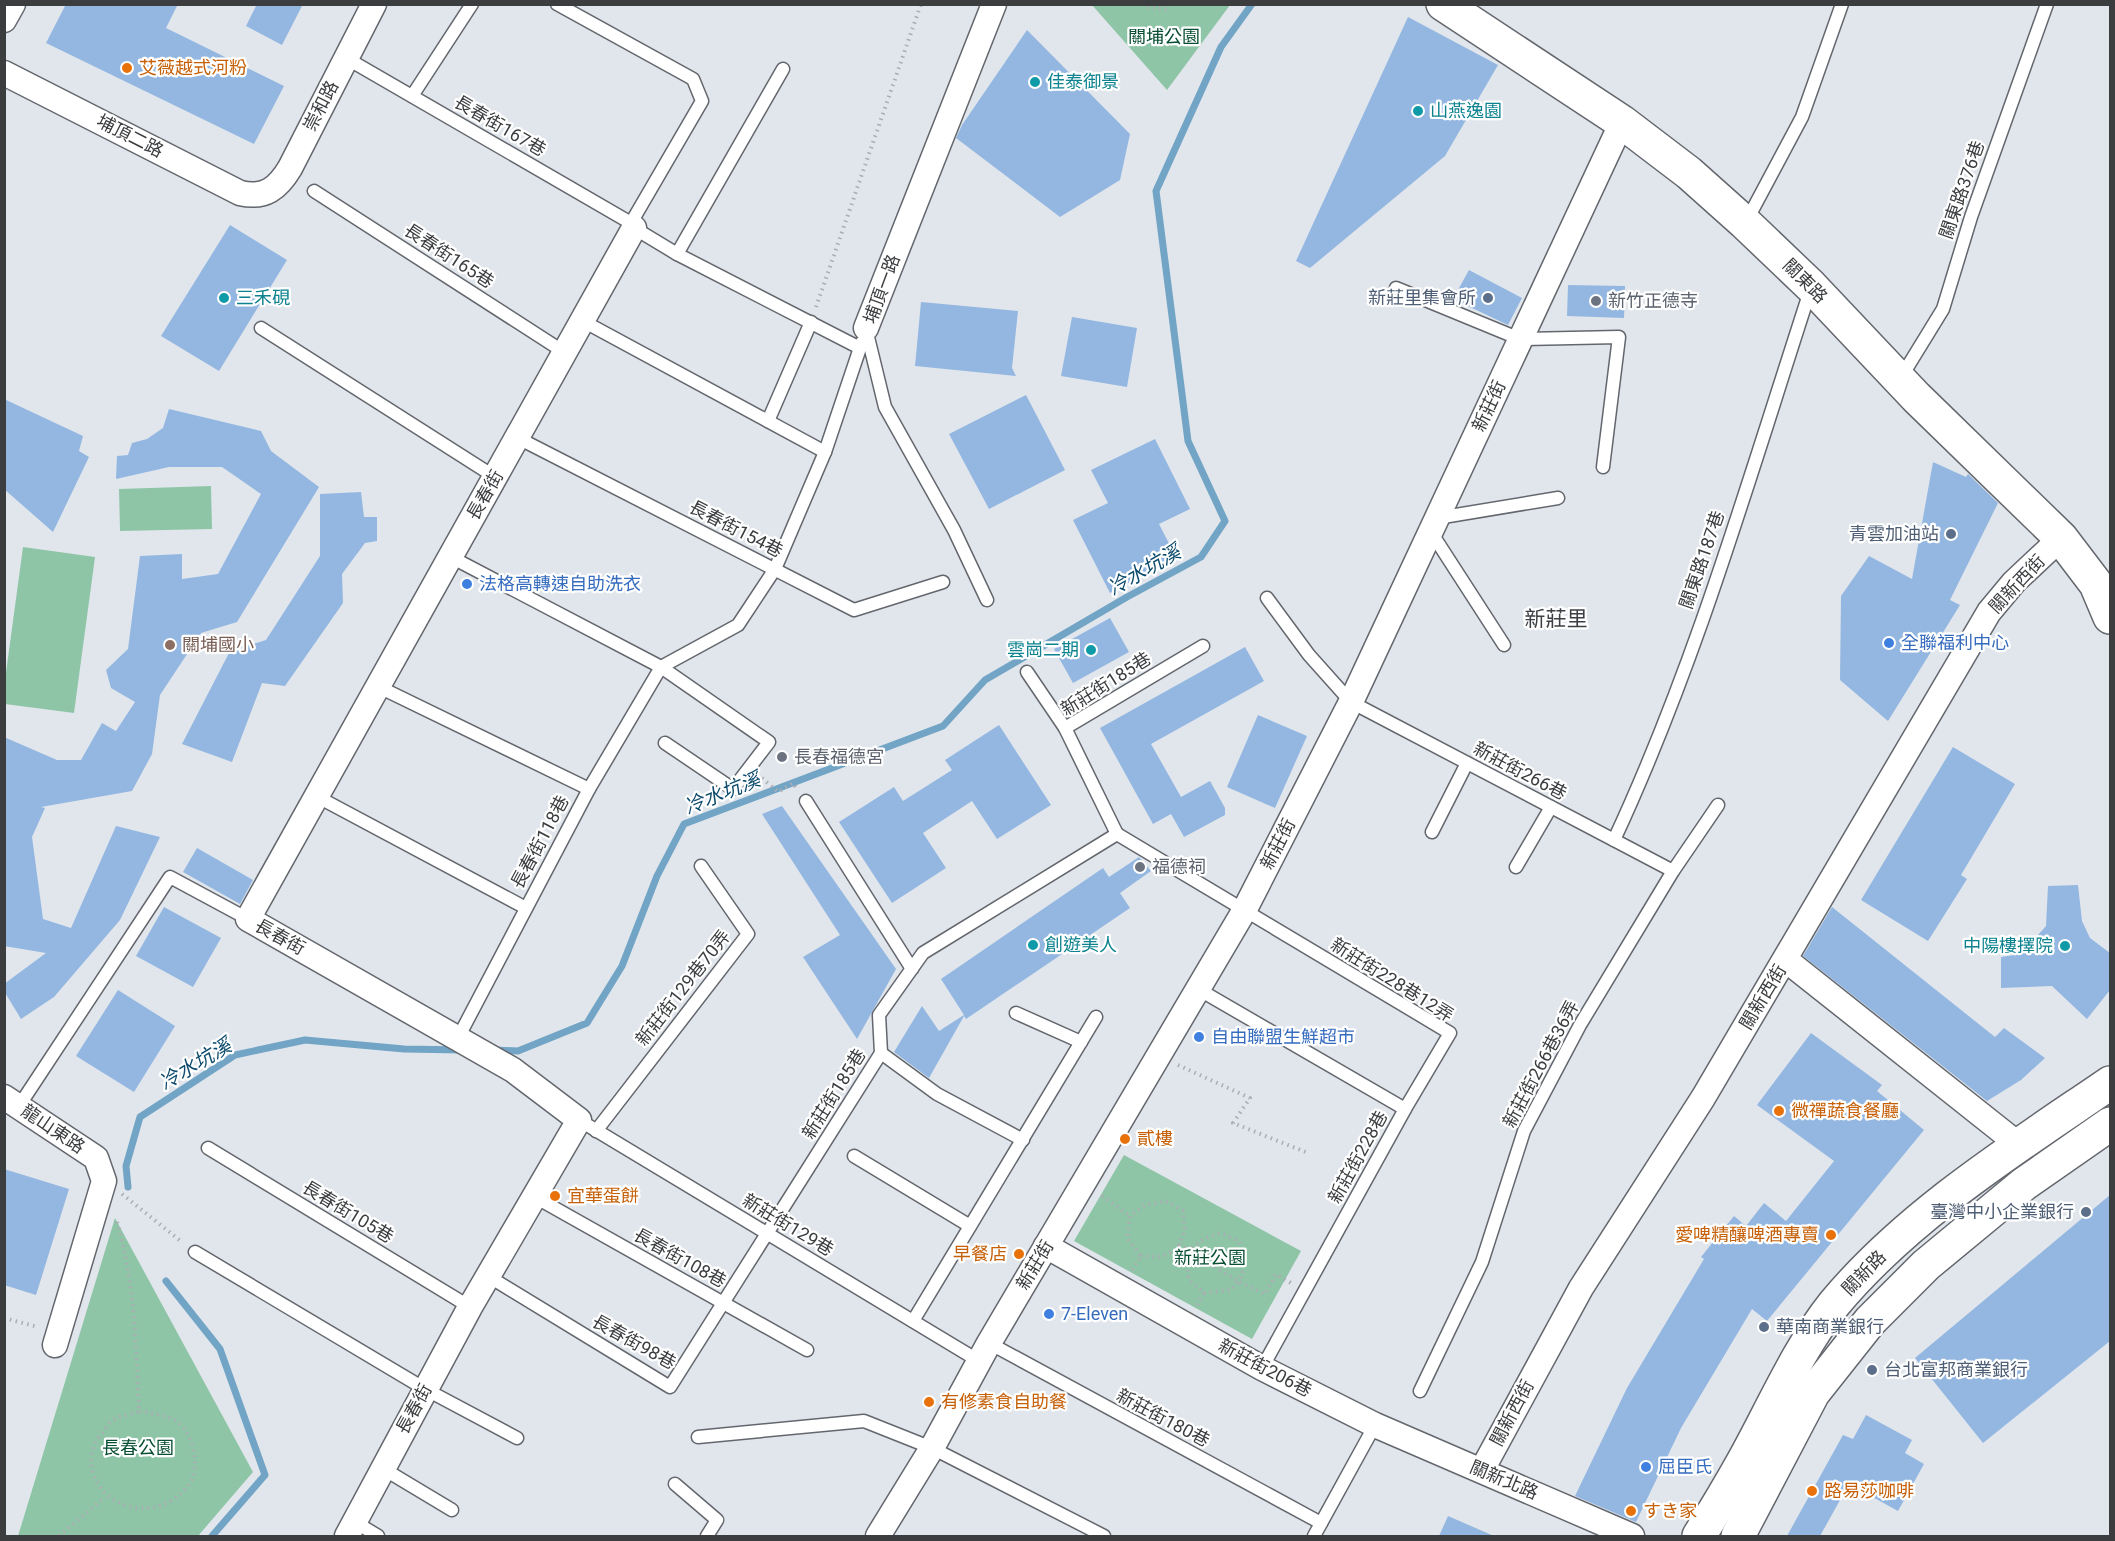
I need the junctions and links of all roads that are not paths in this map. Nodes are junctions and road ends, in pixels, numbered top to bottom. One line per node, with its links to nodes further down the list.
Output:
1 (13, 4): 9 (street)
2 (374, 4): 10 (street, 崇和路)
3 (472, 4): 13 (lane)
4 (557, 4): 18 (lane)
5 (994, 4): 25 (street, 埔頂一路)
6 (1443, 4): 14 (street, 關東路)
7 (1842, 4): 17 (lane)
8 (2047, 4): 28 (lane, 關東路376巷)
9 (4, 21)
10 (346, 58): 13 (lane, 長春街167巷); 16 (street, 崇和路)
11 (783, 69): 19 (lane)
12 (4, 73): 16 (street, 埔頂二路)
13 (412, 96): 18 (lane, 長春街167巷)
14 (1622, 122): 17 (street, 關東路); 26 (street, 新莊街)
15 (314, 191): 27 (lane, 長春街165巷)
16 (257, 194)
17 (1745, 223): 20 (street, 關東路)
18 (633, 225): 19 (lane, 長春街167巷); 22 (street, 長春街)
19 (677, 254): 23 (lane, 長春街167巷)
20 (1811, 286): 28 (street, 關東路); 59 (lane, 關東路187巷)
21 (1396, 288): 26 (lane)
22 (581, 320): 27 (street, 長春街); 29 (lane)
23 (811, 322): 25 (lane, 長春街167巷); 29 (lane)
24 (261, 328): 33 (lane)
25 (863, 338): 31 (lane); 41 (lane, 埔頂一路)
26 (1520, 339): 32 (lane); 35 (street, 新莊街)
27 (564, 352): 30 (street, 長春街)
28 (1899, 380): 36 (street, 關東路)
29 (768, 421): 31 (lane)
30 (518, 438): 33 (street, 長春街); 38 (lane, 長春街154巷)
31 (825, 452): 38 (lane)
32 (1603, 467)
33 (495, 477): 37 (street, 長春街)
34 (1558, 498): 35 (lane)
35 (1434, 525): 43 (lane); 48 (street, 新莊街)
36 (2061, 538): 42 (street, 關東路); 66 (street, 關新西街)
37 (449, 556): 45 (lane); 47 (street, 長春街)
38 (776, 569): 39 (lane, 長春街154巷); 45 (lane)
39 (943, 582)
40 (1267, 598): 48 (lane)
41 (987, 600)
42 (2110, 617)
43 (1504, 645)
44 (1203, 646): 49 (lane, 新莊街185巷)
45 (662, 667): 50 (lane); 52 (lane, 長春街118巷)
46 (1027, 672): 49 (lane)
47 (377, 686): 52 (lane); 53 (street, 長春街)
48 (1351, 702): 51 (lane, 新莊街266巷); 64 (street, 新莊街)
49 (1065, 728): 58 (lane, 新莊街185巷)
50 (665, 743)
51 (1467, 763): 56 (lane, 新莊街266巷); 57 (lane)
52 (589, 789): 63 (lane, 長春街118巷)
53 (316, 796): 63 (lane); 65 (street, 長春街)
54 (807, 801): 67 (lane)
55 (1718, 805): 62 (lane, 新莊街266巷36弄)
56 (1551, 807): 59 (lane, 新莊街266巷); 61 (lane)
57 (1432, 832)
58 (1117, 834): 64 (lane); 67 (lane, 新莊街185巷)
59 (1614, 840): 62 (lane, 新莊街266巷)
60 (701, 866): 78 (lane, 新莊街129巷70弄)
61 (1516, 867)
62 (1673, 871): 97 (lane, 新莊街266巷36弄)
63 (526, 909): 71 (lane, 長春街118巷)
64 (1244, 911): 68 (street, 新莊街); 76 (lane, 新莊街228巷12弄)
65 (248, 919): 71 (street, 長春街); 75 (lane)
66 (1786, 960): 80 (street); 103 (street, 關新西街)
67 (912, 969): 73 (lane, 新莊街185巷)
68 (1198, 989): 76 (lane, 新莊街228巷); 86 (street, 新莊街)
69 (1016, 1013): 72 (lane)
70 (1096, 1017): 72 (lane)
71 (458, 1038): 78 (street, 長春街)
72 (1081, 1042): 79 (lane)
73 (881, 1053): 79 (lane); 85 (lane, 新莊街185巷)
74 (2110, 1083): 80 (street, 關新路)
75 (12, 1101): 92 (street, 龍山東路)
76 (1405, 1109): 95 (lane, 新莊街228巷)
77 (2110, 1124): 115 (street)
78 (588, 1125): 83 (street, 長春街); 85 (lane, 新莊街129巷)
79 (1023, 1140): 84 (lane)
80 (2019, 1145): 114 (street, 關新路)
81 (208, 1148): 90 (lane, 長春街105巷)
82 (854, 1156): 84 (lane)
83 (536, 1197): 88 (street, 長春街); 89 (lane, 長春街108巷)
84 (970, 1226): 91 (lane)
85 (768, 1234): 89 (lane, 長春街98巷); 91 (lane, 新莊街129巷)
86 (1046, 1246): 94 (street, 新莊街); 95 (street, 新莊街206巷)
87 (195, 1252): 96 (lane)
88 (488, 1276): 89 (lane, 長春街98巷); 90 (street, 長春街)
89 (723, 1303): 93 (lane, 長春街108巷)
90 (470, 1307): 96 (street, 長春街)
91 (913, 1321): 94 (lane, 新莊街129巷)
92 (57, 1339)
93 (807, 1350)
94 (984, 1352): 101 (street, 新莊街); 106 (lane, 新莊街180巷)
95 (1262, 1368): 98 (street, 新莊街206巷)
96 (425, 1389): 100 (lane); 102 (street, 長春街)
97 (1420, 1391)
98 (1375, 1425): 103 (street, 關新北路); 106 (lane)
99 (698, 1437): 101 (lane)
100 (517, 1438)
101 (932, 1448): 110 (street, 新莊街); 111 (lane)
102 (382, 1468): 105 (lane); 107 (street, 長春街)
103 (1482, 1470): 113 (street, 關新北路)
104 (675, 1484): 109 (lane)
105 (452, 1510)
106 (1321, 1524): 112 (lane)
107 (351, 1529): 108 (lane)
108 (378, 1536)
109 (707, 1536)
110 (878, 1536)
111 (1104, 1536)
112 (1314, 1536)
113 (1632, 1536)
114 (1699, 1536)
115 (1738, 1536)

